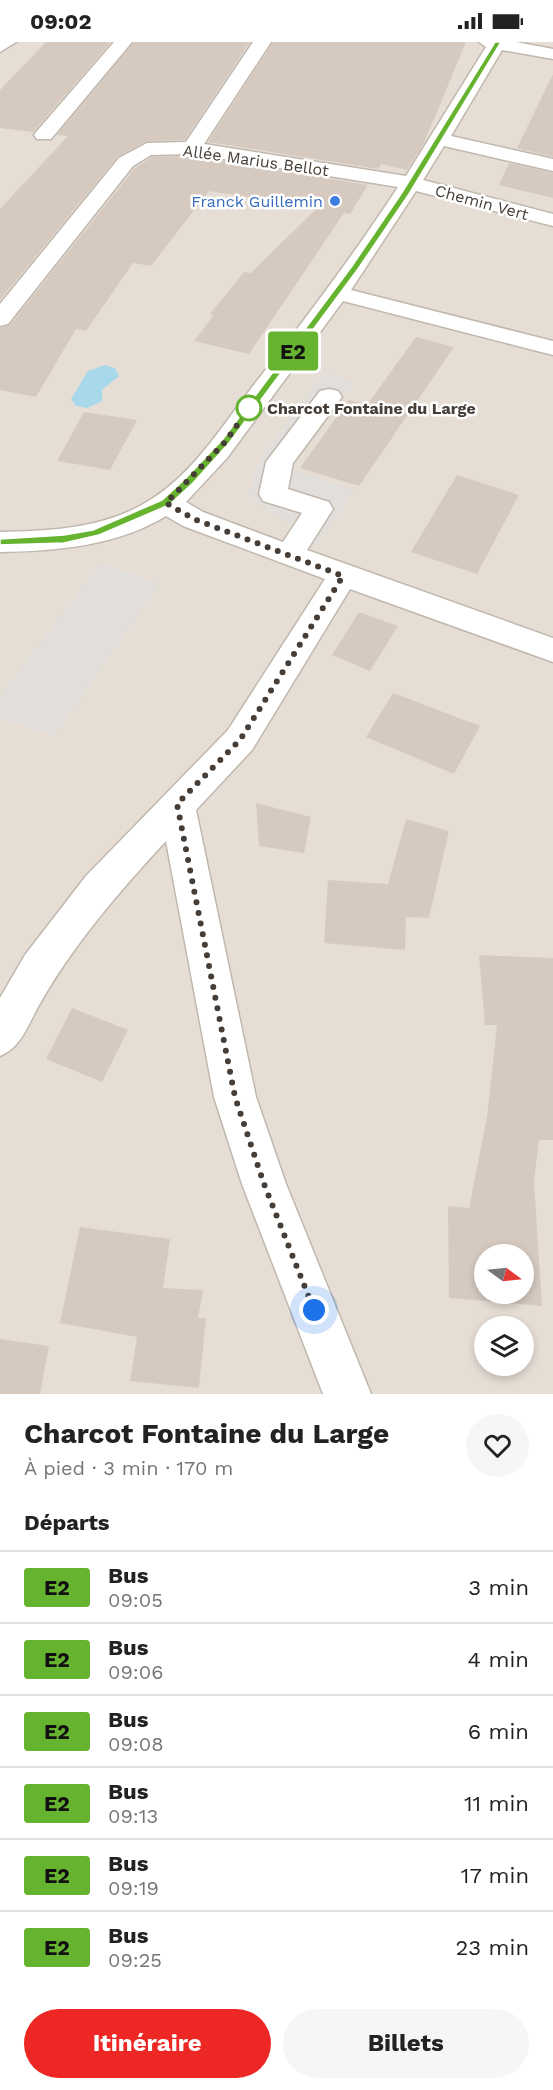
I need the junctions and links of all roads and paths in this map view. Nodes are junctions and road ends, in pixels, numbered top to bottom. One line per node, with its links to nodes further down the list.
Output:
1 (7, 42): 5 (street)
2 (123, 42): 7 (street)
3 (262, 42): 9 (street)
4 (494, 43): 6 (street); 8 (street)
5 (0, 48)
6 (553, 54)
7 (44, 135)
8 (438, 139): 10 (street); 11 (street)
9 (192, 148): 11 (street, Allée Marius Bellot); 14 (street, Allée Marius Bellot)
10 (553, 165)
11 (410, 183): 12 (street, Chemin Vert); 13 (street)
12 (553, 220)
13 (337, 292): 15 (street); 17 (street)
14 (0, 319)
15 (553, 348)
16 (329, 397): 19 (street)
17 (166, 503): 18 (street); 19 (street)
18 (0, 542)
19 (289, 555): 20 (street)
20 (343, 576): 21 (street); 22 (street)
21 (553, 650)
22 (177, 804): 23 (street); 24 (street)
23 (0, 1036)
24 (347, 1394)

